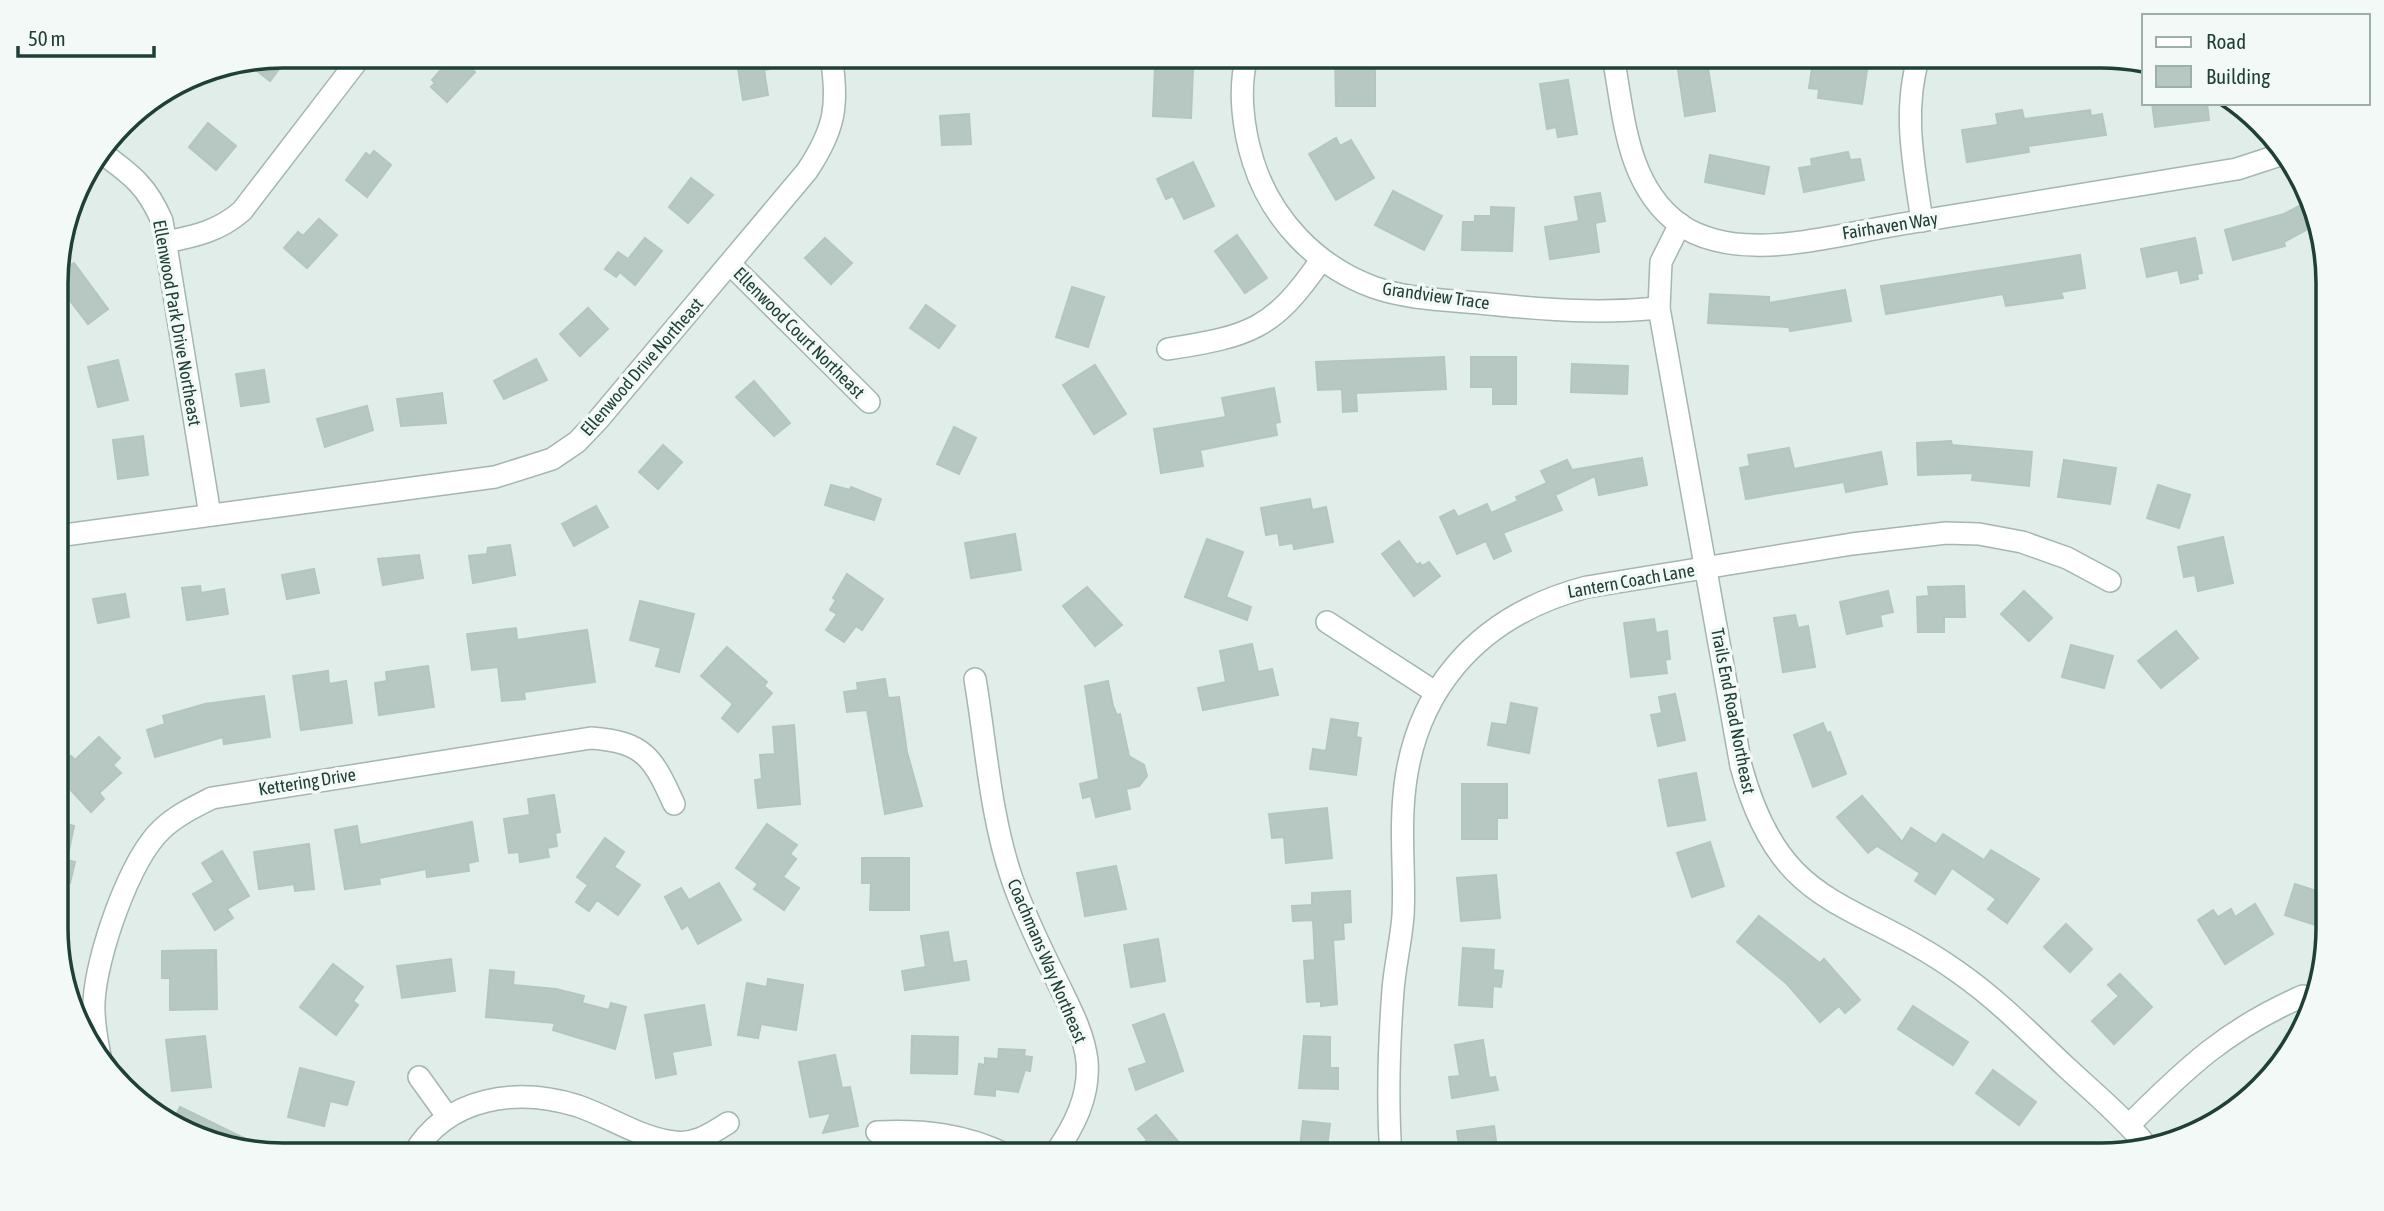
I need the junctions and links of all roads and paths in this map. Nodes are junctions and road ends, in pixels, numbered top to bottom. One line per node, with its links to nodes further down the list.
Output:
1 (1245, 68): 11 (street, Grandview Trace)
2 (1615, 68): 9 (street, Fairhaven Way)
3 (1917, 68): 8 (street)
4 (350, 69): 10 (street)
5 (833, 69): 12 (street, Ellenwood Drive Northeast)
6 (2274, 157): 8 (street, Fairhaven Way)
7 (109, 158): 10 (street, Ellenwood Park Drive Northeast)
8 (1922, 221): 9 (street, Fairhaven Way)
9 (1679, 225): 13 (street, Trails End Road Northeast)
10 (166, 242): 16 (street, Ellenwood Park Drive Northeast)
11 (1321, 260): 13 (street, Grandview Trace); 14 (street)
12 (730, 264): 15 (street, Ellenwood Court Northeast); 16 (street, Ellenwood Drive Northeast)
13 (1659, 308): 18 (street, Trails End Road Northeast)
14 (1168, 349)
15 (869, 402)
16 (210, 515): 17 (street, Ellenwood Drive Northeast)
17 (69, 534)
18 (1706, 567): 19 (street, Lantern Coach Lane); 22 (street, Lantern Coach Lane); 29 (street, Trails End Road Northeast)
19 (2110, 581)
20 (1327, 622): 22 (street)
21 (975, 679): 37 (street, Coachmans Way Northeast)
22 (1435, 692): 32 (street, Lantern Coach Lane)
23 (674, 804): 25 (street, Kettering Drive)
24 (2304, 996): 29 (street)
25 (95, 1032)
26 (419, 1077): 27 (street)
27 (447, 1116): 33 (street); 34 (street)
28 (728, 1123): 35 (street)
29 (2129, 1125): 31 (street, Trails End Road Northeast)
30 (877, 1132): 36 (street)
31 (2142, 1139)
32 (1391, 1142)
33 (422, 1143)
34 (674, 1143)
35 (677, 1143)
36 (978, 1143)
37 (1063, 1143)

